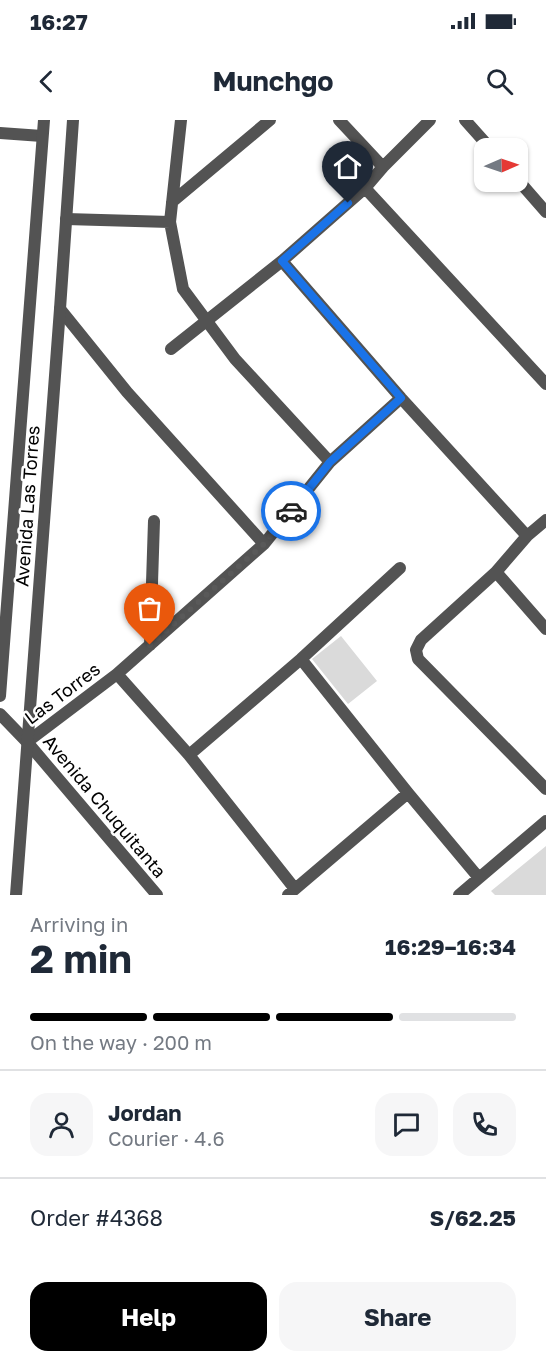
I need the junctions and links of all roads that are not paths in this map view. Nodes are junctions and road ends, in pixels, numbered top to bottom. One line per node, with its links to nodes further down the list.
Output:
1 (44, 120): 9 (street, Avenida Las Torres)
2 (73, 120): 16 (street, Avenida Las Torres)
3 (181, 120): 14 (street)
4 (270, 120): 14 (street)
5 (339, 120): 11 (street)
6 (430, 120): 11 (street)
7 (465, 120): 10 (street)
8 (0, 133): 9 (street)
9 (42, 136): 35 (street, Avenida Las Torres)
10 (481, 138)
11 (383, 167): 12 (street)
12 (365, 188): 18 (street); 22 (street)
13 (528, 191): 15 (street)
14 (172, 202): 17 (street)
15 (546, 212)
16 (66, 219): 17 (street); 19 (street, Avenida Las Torres)
17 (170, 222): 20 (street)
18 (282, 261): 20 (street); 23 (street)
19 (60, 309): 28 (street); 37 (street, Avenida Las Torres)
20 (207, 321): 21 (street); 24 (street)
21 (171, 349)
22 (546, 384)
23 (401, 398): 24 (street, Las Torres); 27 (street)
24 (330, 462): 28 (street, Las Torres)
25 (546, 520): 27 (street)
26 (154, 521): 32 (street)
27 (527, 536): 30 (street)
28 (264, 544): 32 (street, Las Torres)
29 (400, 568): 33 (street)
30 (496, 572): 31 (street); 39 (street)
31 (546, 628)
32 (150, 645): 34 (street, Las Torres)
33 (301, 659): 38 (street); 40 (street)
34 (117, 674): 37 (street, Las Torres); 38 (street)
35 (0, 696)
36 (0, 714): 37 (street, Avenida Chuquitanta)
37 (27, 742): 44 (street, Avenida Las Torres); 45 (street, Avenida Chuquitanta)
38 (189, 755): 43 (street)
39 (546, 789)
40 (408, 793): 42 (street); 43 (street)
41 (546, 821): 42 (street)
42 (479, 878): 46 (street)
43 (292, 892)
44 (16, 895)
45 (158, 895)
46 (459, 895)

